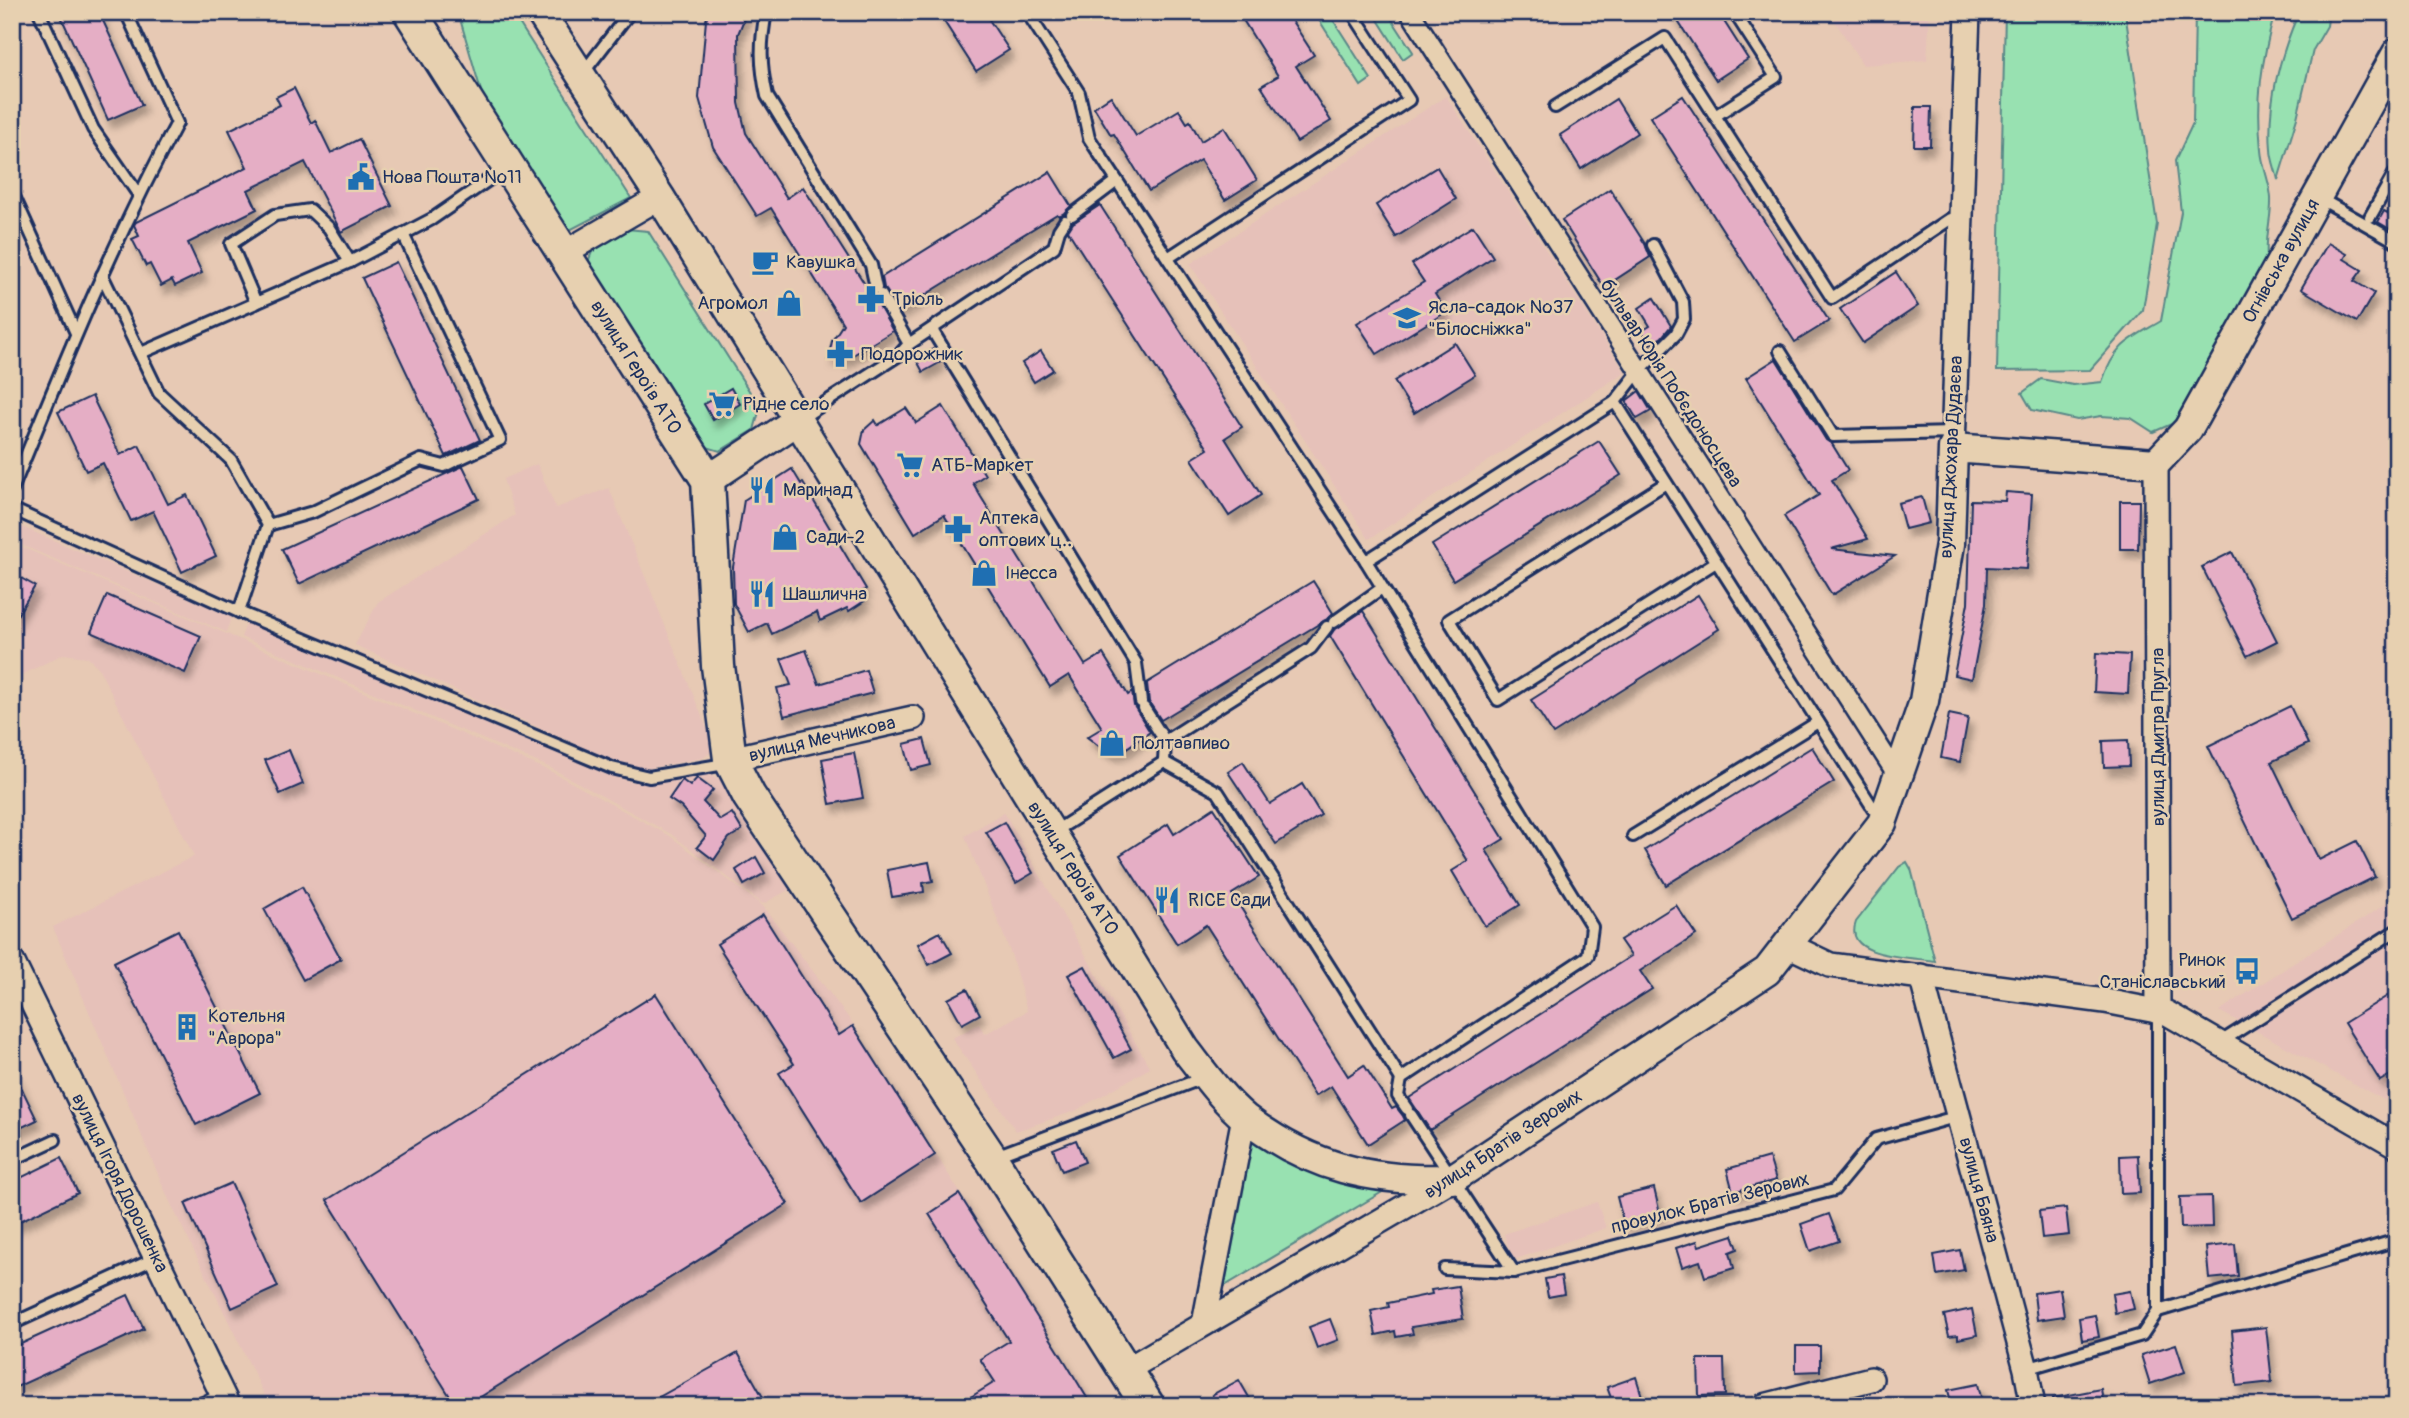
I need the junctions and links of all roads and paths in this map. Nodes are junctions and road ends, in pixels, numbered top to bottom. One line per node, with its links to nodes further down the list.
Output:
1 (39, 12): 22 (lane)
2 (126, 12): 22 (lane)
3 (410, 12): 14 (main road, вулиця Героїв АТО)
4 (432, 12): 14 (main road)
5 (540, 12): 15 (street, вулиця Героїв АТО)
6 (630, 12): 15 (lane)
7 (766, 12): 37 (lane)
8 (1027, 12): 20 (lane)
9 (1352, 12): 31 (lane)
10 (1410, 12): 40 (street, бульвар Юрія Побєдоносцева)
11 (1734, 12): 17 (lane)
12 (1968, 12): 26 (street, вулиця Джохара Дудаєва)
13 (2397, 53): 24 (street, Огнівська вулиця)
14 (444, 65): 18 (main road, вулиця Героїв АТО)
15 (581, 75): 23 (street, вулиця Героїв АТО)
16 (1555, 107): 17 (lane)
17 (1715, 116): 26 (lane)
18 (508, 166): 27 (lane); 30 (main road, вулиця Героїв АТО)
19 (2397, 169): 25 (lane)
20 (1117, 181): 31 (lane); 35 (lane)
21 (12, 192): 36 (lane)
22 (138, 194): 33 (lane)
23 (660, 197): 30 (street); 42 (street, вулиця Героїв АТО)
24 (2317, 197): 28 (lane); 44 (street, Огнівська вулиця)
25 (2370, 217)
26 (1961, 219): 43 (street, вулиця Джохара Дудаєва)
27 (403, 234): 32 (lane); 49 (lane)
28 (2397, 242)
29 (1653, 245): 40 (lane)
30 (565, 253): 45 (main road, вулиця Героїв АТО)
31 (1168, 258): 50 (lane)
32 (350, 262): 34 (lane); 34 (lane)
33 (102, 275): 36 (lane); 39 (lane)
34 (256, 303): 39 (lane)
35 (932, 330): 37 (lane); 56 (lane)
36 (76, 333): 47 (lane)
37 (909, 344): 42 (lane)
38 (1780, 351): 43 (lane)
39 (141, 353): 49 (lane)
40 (1639, 371): 41 (lane); 59 (street, бульвар Юрія Побєдоносцева)
41 (1615, 402): 46 (lane); 50 (lane)
42 (798, 420): 45 (street); 61 (street, вулиця Героїв АТО)
43 (1953, 440): 44 (street); 59 (street, вулиця Джохара Дудаєва)
44 (2156, 463): 67 (street, вулиця Дмитра Пругла)
45 (708, 480): 57 (main road, вулиця Героїв АТО)
46 (1666, 483): 51 (lane); 51 (lane)
47 (12, 490)
48 (12, 509): 53 (lane)
49 (268, 525): 53 (lane)
50 (1366, 561): 52 (lane)
51 (1716, 562): 55 (lane)
52 (1382, 588): 56 (lane); 70 (lane)
53 (239, 612): 57 (lane)
54 (913, 718): 57 (street, вулиця Мечникова)
55 (1818, 722): 60 (lane); 62 (lane)
56 (1164, 741): 58 (lane)
57 (730, 760): 75 (main road, вулиця Героїв АТО)
58 (1164, 762): 61 (lane); 70 (lane)
59 (1898, 776): 60 (street, вулиця Джохара Дудаєва)
60 (1882, 823): 64 (street, вулиця Джохара Дудаєва)
61 (1052, 833): 69 (street, вулиця Героїв АТО)
62 (1633, 836)
63 (2397, 930): 68 (lane)
64 (1788, 945): 66 (street); 77 (street, вулиця Братів Зерових)
65 (12, 961): 79 (street, вулиця Ігоря Дорошенка)
66 (1921, 976): 67 (street); 71 (street, вулиця Баяна)
67 (2158, 1012): 68 (street); 82 (lane)
68 (2219, 1043): 74 (street)
69 (1206, 1077): 72 (street, вулиця Героїв АТО); 75 (lane)
70 (1401, 1079): 77 (lane)
71 (1959, 1116): 81 (lane, провулок Братів Зерових); 85 (street, вулиця Баяна)
72 (1244, 1117): 77 (street, вулиця Героїв АТО); 84 (street)
73 (55, 1140): 76 (lane)
74 (2397, 1146)
75 (991, 1158): 86 (main road, вулиця Героїв АТО)
76 (12, 1160)
77 (1452, 1179): 81 (lane); 84 (street, вулиця Братів Зерових)
78 (2397, 1240): 82 (lane)
79 (156, 1258): 83 (lane); 88 (street, вулиця Ігоря Дорошенка)
80 (1445, 1269): 81 (lane, провулок Братів Зерових)
81 (1514, 1272)
82 (2158, 1311): 85 (lane)
83 (12, 1324)
84 (1204, 1324): 86 (street, вулиця Братів Зерових)
85 (2026, 1369): 92 (street, вулиця Баяна)
86 (1126, 1370): 90 (main road, вулиця Героїв АТО)
87 (1871, 1379): 91 (street)
88 (225, 1400): 89 (lane)
89 (197, 1406)
90 (1148, 1406)
91 (1764, 1406)
92 (2033, 1406)

